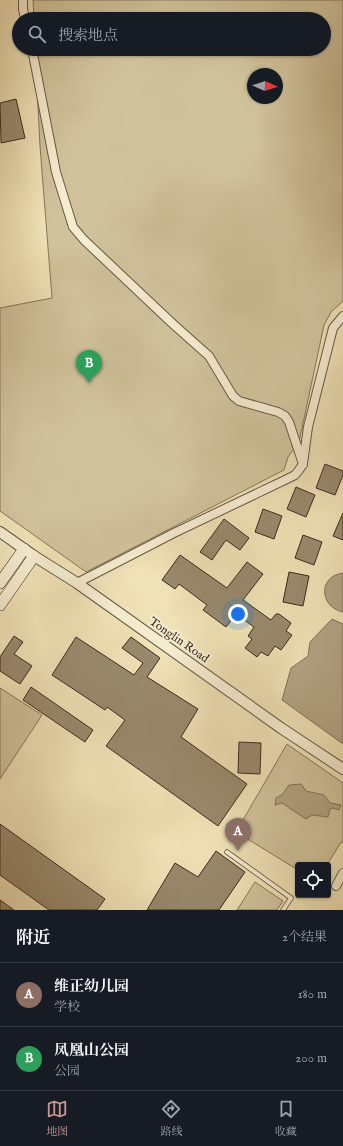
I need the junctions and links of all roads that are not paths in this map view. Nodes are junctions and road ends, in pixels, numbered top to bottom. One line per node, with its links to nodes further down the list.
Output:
1 (23, 0): 2 (street)
2 (24, 12)
3 (33, 56): 5 (street)
4 (343, 316): 5 (street)
5 (303, 464): 10 (street)
6 (0, 532): 7 (street, Tonglin Road)
7 (24, 549): 8 (street, Tonglin Road); 9 (main road)
8 (34, 556): 10 (street, Tonglin Road); 11 (main road)
9 (0, 583)
10 (77, 583): 12 (street, Tonglin Road)
11 (0, 605)
12 (343, 769)
13 (227, 852): 16 (lane)
14 (343, 873): 15 (street)
15 (336, 886)
16 (283, 910)

